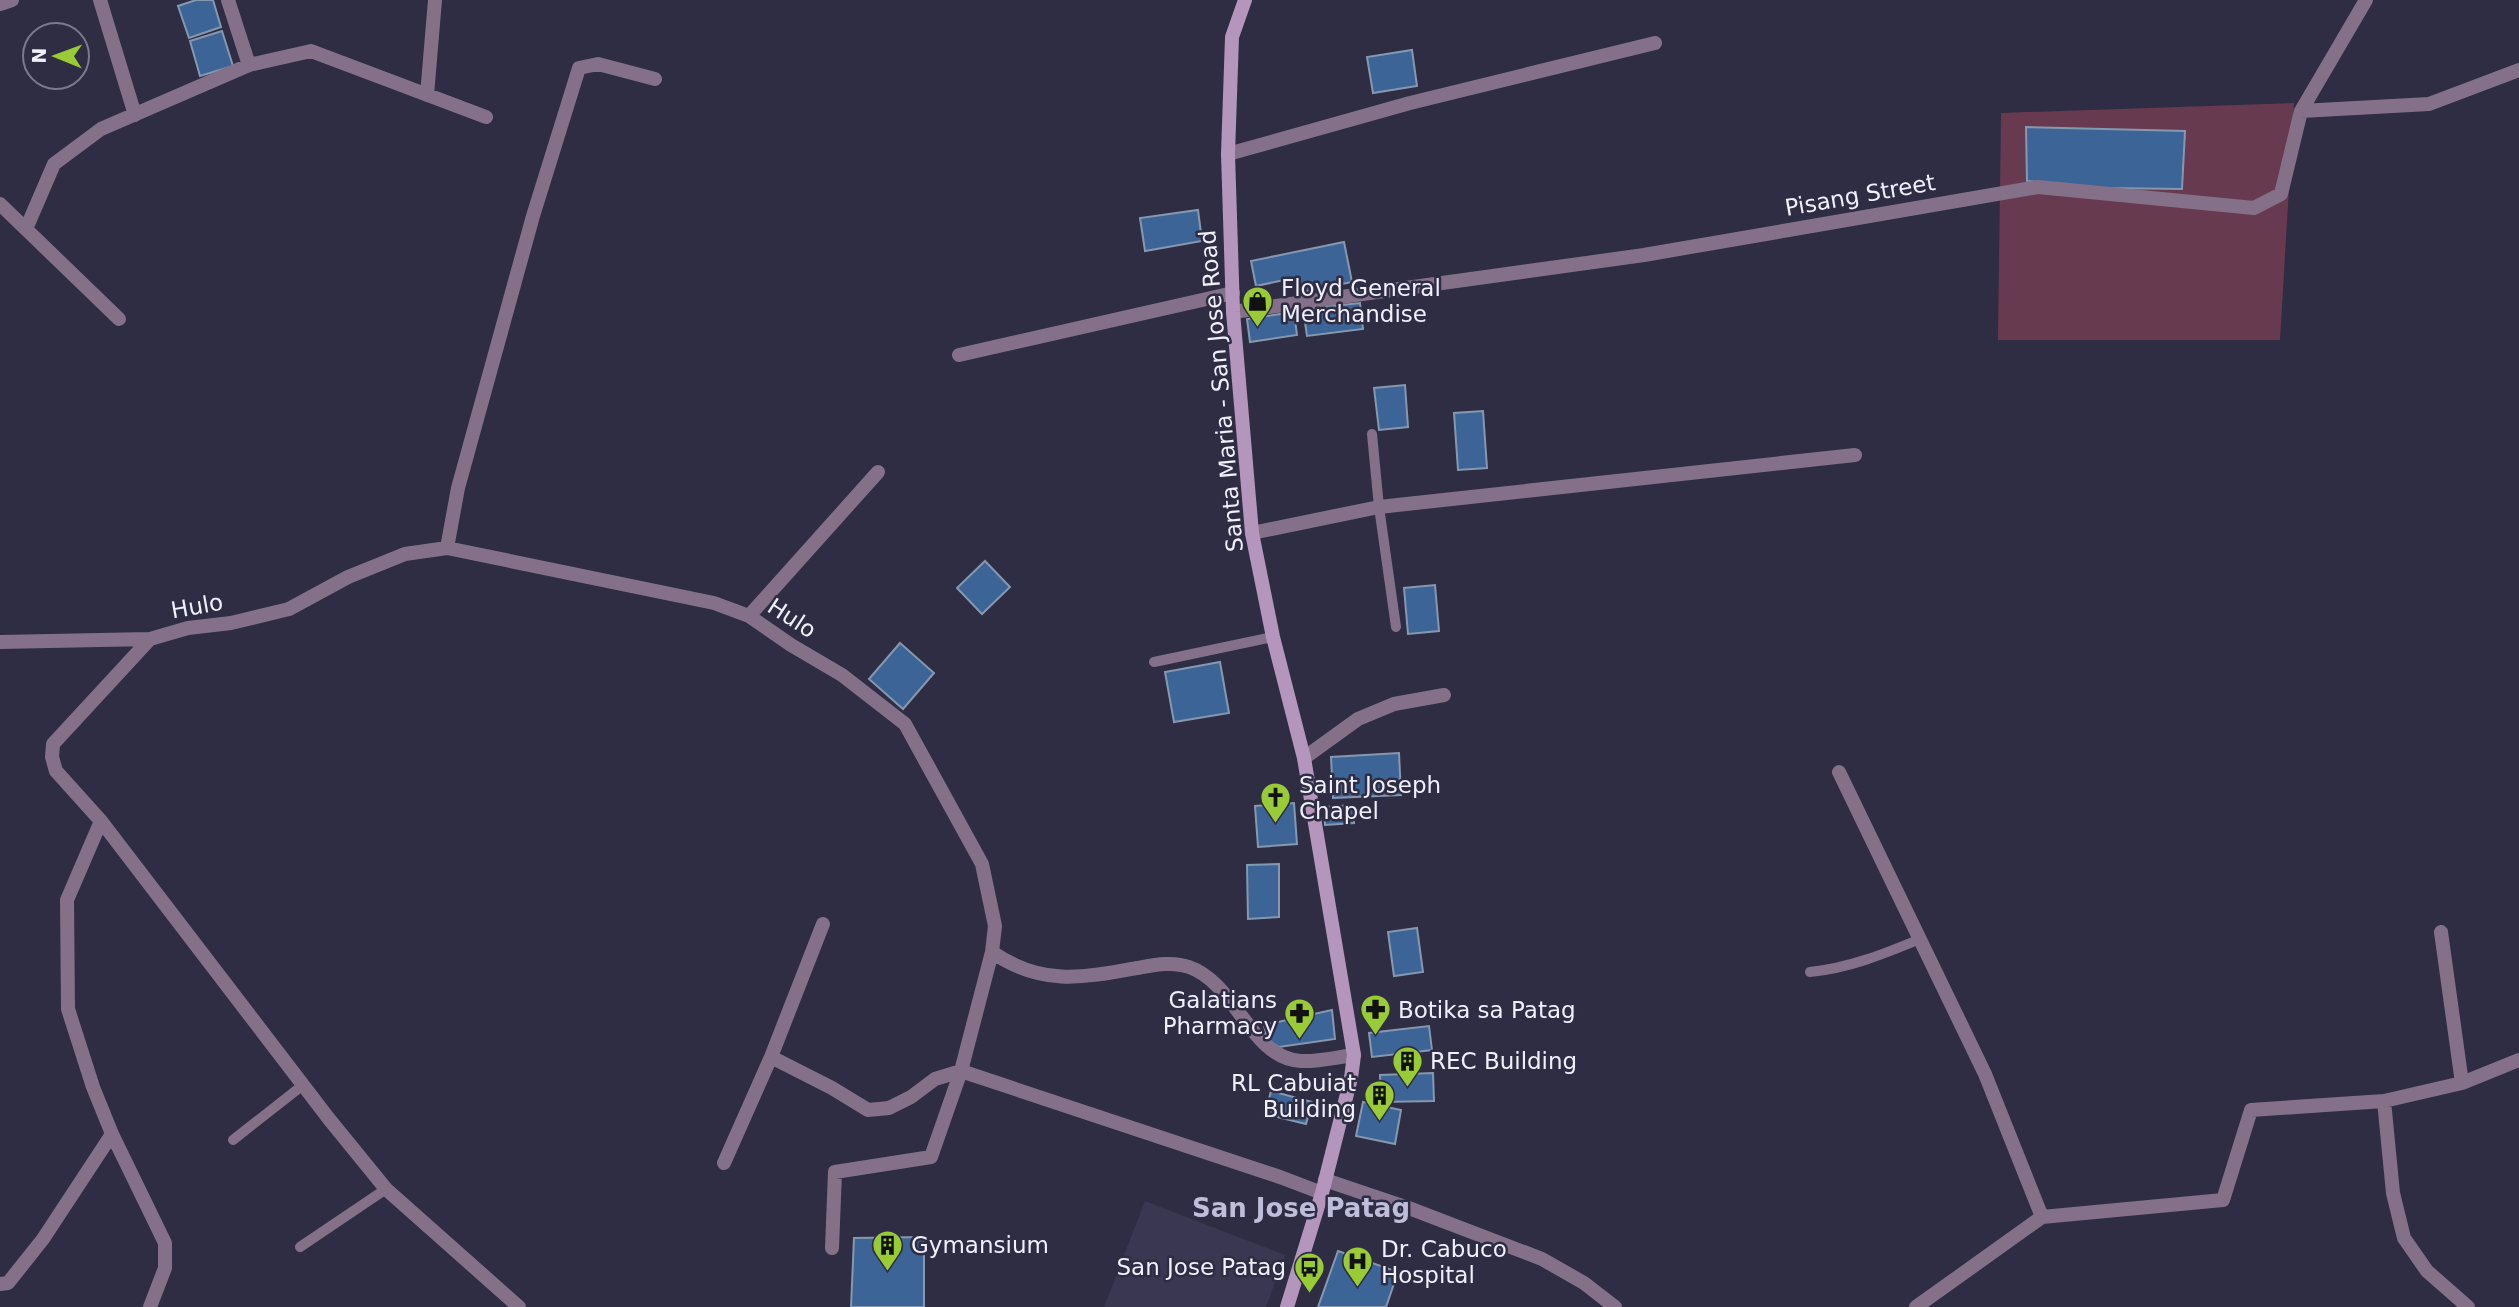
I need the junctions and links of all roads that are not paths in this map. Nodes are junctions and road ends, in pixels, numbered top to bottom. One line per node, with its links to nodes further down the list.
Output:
1 (12, 0): 7 (street)
2 (100, 0): 14 (street)
3 (228, 0): 9 (street)
4 (435, 0): 12 (street)
5 (1245, 0): 16 (main road, Santa Maria - San Jose Road)
6 (2366, 0): 13 (street, Pisang Street)
7 (0, 4)
8 (1655, 43): 16 (street)
9 (249, 65): 12 (street); 14 (street)
10 (2519, 70): 13 (street)
11 (655, 79): 28 (street)
12 (427, 95): 15 (street)
13 (2301, 111): 20 (street, Pisang Street)
14 (135, 115): 18 (street)
15 (486, 117)
16 (1228, 154): 19 (main road, Santa Maria - San Jose Road)
17 (0, 204): 18 (street)
18 (26, 229): 21 (street)
19 (1233, 293): 20 (main road, Santa Maria - San Jose Road); 22 (street)
20 (1233, 312): 27 (main road, Santa Maria - San Jose Road)
21 (119, 319)
22 (959, 355)
23 (1372, 434): 26 (lane)
24 (1855, 455): 26 (street)
25 (878, 472): 29 (street)
26 (1379, 507): 27 (street); 30 (lane)
27 (1252, 533): 31 (main road, Santa Maria - San Jose Road)
28 (447, 548): 29 (street, Hulo); 32 (street, Hulo)
29 (749, 616): 42 (street, Hulo)
30 (1396, 627)
31 (1273, 637): 34 (lane); 36 (main road, Santa Maria - San Jose Road)
32 (150, 639): 33 (street, Hulo); 38 (street)
33 (0, 642)
34 (1154, 662)
35 (1444, 695): 36 (street)
36 (1304, 758): 44 (main road, Santa Maria - San Jose Road)
37 (1839, 772): 41 (street)
38 (101, 821): 49 (street); 51 (street)
39 (823, 925): 45 (street)
40 (2441, 932): 48 (street)
41 (1920, 939): 43 (lane); 56 (street)
42 (992, 952): 44 (street); 47 (street, Hulo)
43 (1810, 972)
44 (1354, 1055): 54 (main road, Santa Maria - San Jose Road)
45 (771, 1057): 47 (street); 53 (street)
46 (2519, 1060): 48 (street)
47 (961, 1071): 54 (street); 58 (street, Hulo)
48 (2462, 1083): 50 (street)
49 (303, 1085): 52 (lane); 55 (street)
50 (2384, 1101): 56 (street); 65 (street)
51 (112, 1134): 59 (street); 60 (street)
52 (233, 1140)
53 (724, 1163)
54 (1324, 1186): 62 (main road, Santa Maria - San Jose Road); 63 (street)
55 (386, 1189): 57 (lane); 61 (street)
56 (2042, 1217): 64 (street)
57 (300, 1247)
58 (832, 1248)
59 (0, 1284)
60 (150, 1307)
61 (519, 1307)
62 (1287, 1307)
63 (1615, 1307)
64 (1916, 1307)
65 (2468, 1307)

